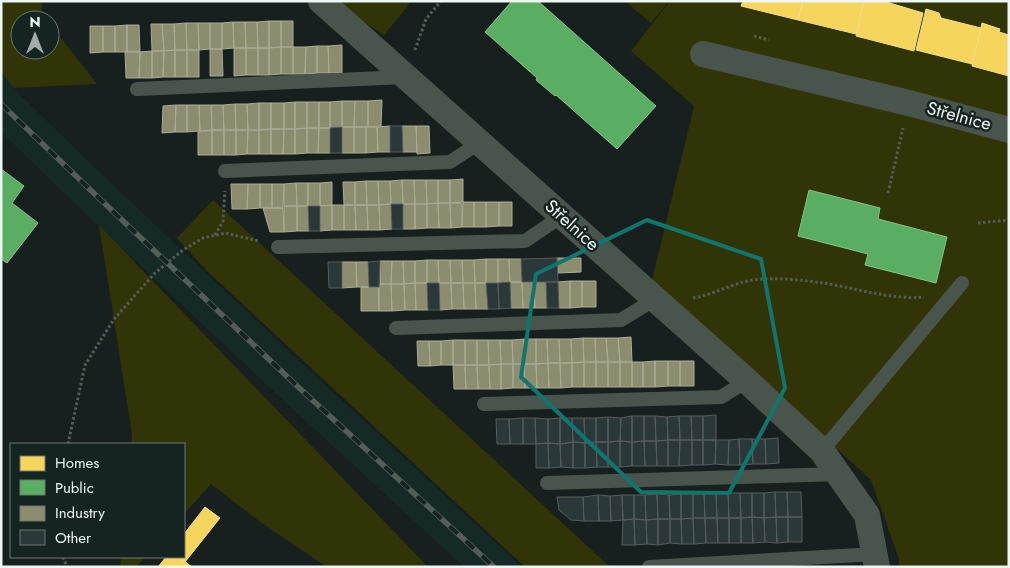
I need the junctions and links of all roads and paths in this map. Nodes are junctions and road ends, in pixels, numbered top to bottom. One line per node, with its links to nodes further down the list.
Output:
1 (321, 1): 4 (street, Střelnice)
2 (441, 1): 4 (path)
3 (703, 54): 6 (street, Střelnice)
4 (405, 76): 5 (lane); 8 (street, Střelnice)
5 (138, 89)
6 (909, 103): 7 (street, Střelnice); 10 (path, Střelnice)
7 (1009, 130)
8 (479, 143): 9 (lane); 11 (street, Střelnice)
9 (225, 171): 14 (path)
10 (888, 193)
11 (562, 216): 15 (lane); 18 (street, Střelnice)
12 (1009, 220): 13 (path)
13 (978, 222)
14 (215, 235): 15 (path); 22 (path)
15 (278, 247)
16 (962, 283): 17 (lane)
17 (952, 294): 18 (path); 23 (lane)
18 (655, 299): 19 (lane); 20 (street, Střelnice)
19 (396, 328)
20 (747, 381): 21 (lane); 23 (street, Střelnice)
21 (484, 404)
22 (68, 443)
23 (822, 450): 24 (street, Střelnice)
24 (839, 474): 25 (lane); 26 (street, Střelnice)
25 (547, 482)
26 (876, 560): 27 (lane)
27 (649, 567)

